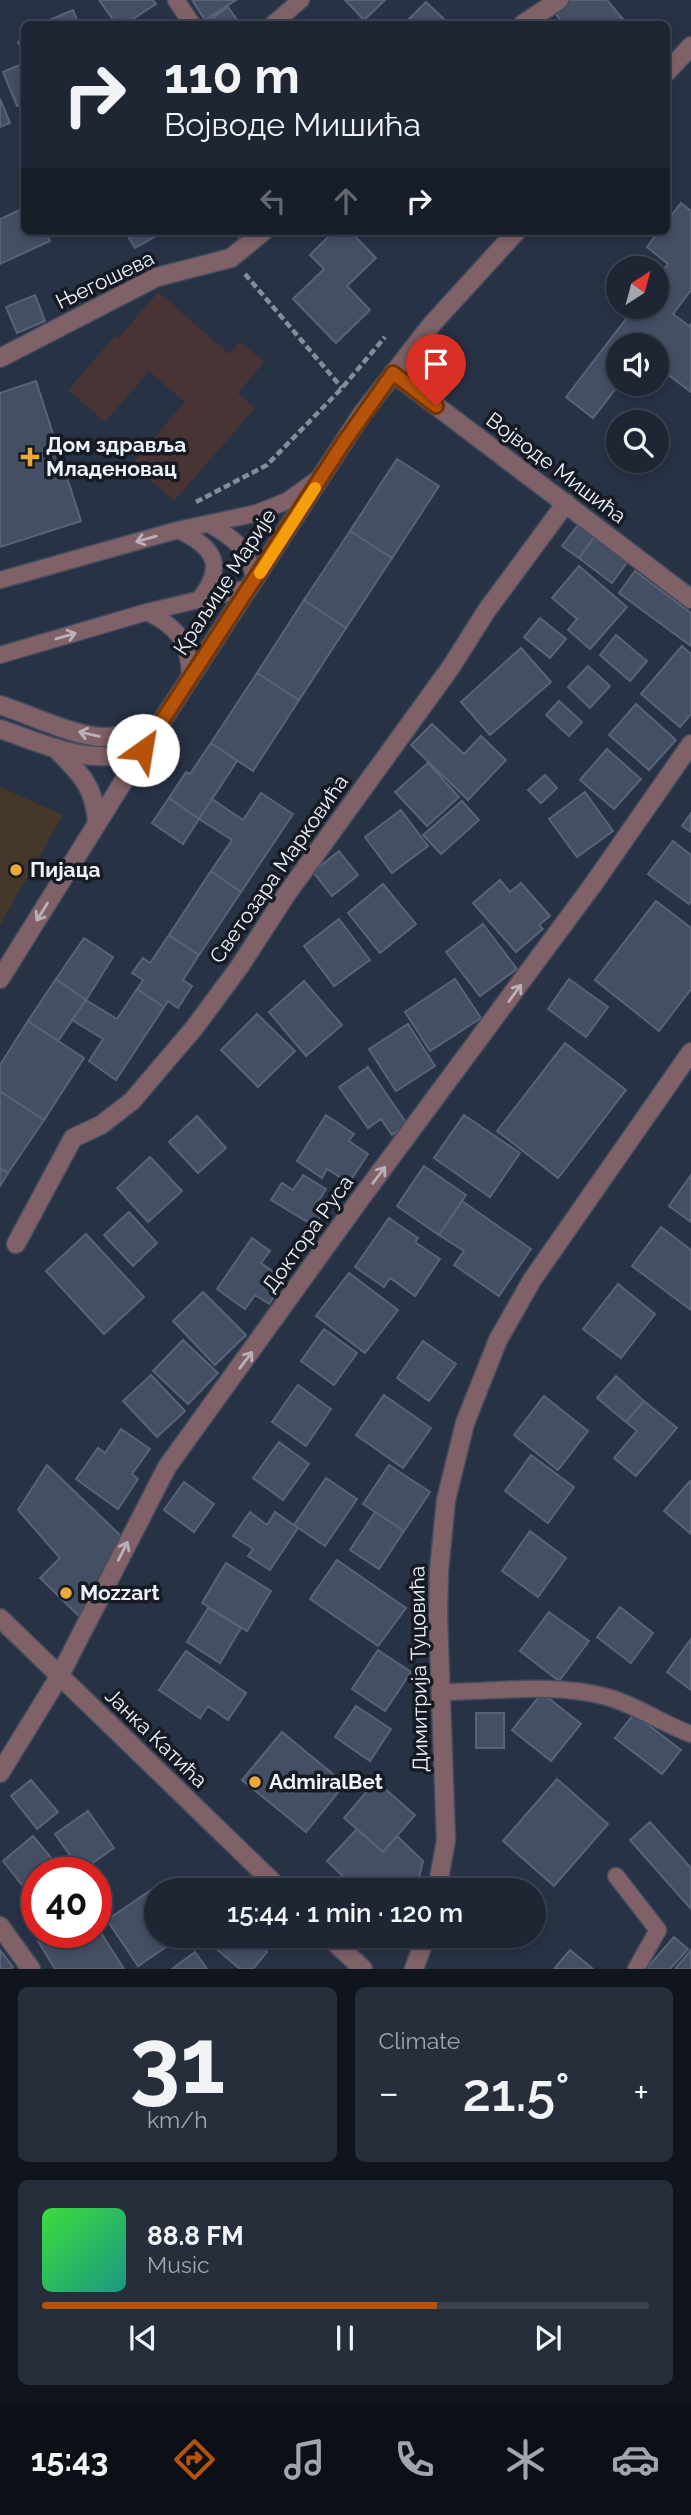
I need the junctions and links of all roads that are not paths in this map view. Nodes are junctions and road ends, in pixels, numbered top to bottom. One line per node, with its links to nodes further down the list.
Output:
1 (176, 0): 4 (lane)
2 (301, 0): 5 (lane)
3 (559, 0): 6 (street)
4 (189, 21)
5 (276, 21)
6 (528, 21)
7 (691, 46): 8 (street)
8 (670, 69)
9 (259, 235): 11 (street, Његошева)
10 (513, 235): 12 (street, Краљице Марије)
11 (1, 354)
12 (393, 373): 13 (street, Краљице Марије); 14 (street, Војводе Мишића)
13 (323, 475): 15 (lane); 18 (street, Краљице Марије)
14 (566, 503): 19 (street, Војводе Мишића); 33 (street, Светозара Марковића)
15 (212, 525): 16 (lane); 18 (lane)
16 (178, 530): 17 (lane, one-way to 17); 20 (lane)
17 (0, 580)
18 (252, 584): 20 (lane); 23 (street, Краљице Марије)
19 (691, 599)
20 (200, 600): 21 (lane)
21 (147, 612): 22 (lane, one-way to 21); 23 (lane)
22 (0, 655)
23 (190, 678): 26 (street, Краљице Марије)
24 (0, 705): 26 (street, one-way to 24)
25 (0, 729): 29 (street)
26 (155, 729): 28 (street, Краљице Марије)
27 (691, 744): 35 (street, Доктора Руса, one-way to 27)
28 (143, 750): 29 (street); 30 (street, Краљице Марије)
29 (58, 751): 30 (street)
30 (97, 823): 31 (street, Краљице Марије, one-way to 31)
31 (0, 979)
32 (691, 1052): 36 (street, Димитрија Туцовића)
33 (16, 1244)
34 (0, 1618): 35 (street, Јанка Катића)
35 (59, 1677): 38 (street, Доктора Руса); 40 (street, Јанка Катића)
36 (440, 1692): 37 (lane); 41 (street, Димитрија Туцовића)
37 (691, 1734)
38 (0, 1773)
39 (617, 1876): 48 (lane)
40 (268, 1878)
41 (439, 1878)
42 (0, 1926): 45 (street)
43 (341, 1948): 46 (street)
44 (422, 1948): 47 (street)
45 (31, 1969)
46 (363, 1969)
47 (414, 1969)
48 (636, 1969)

